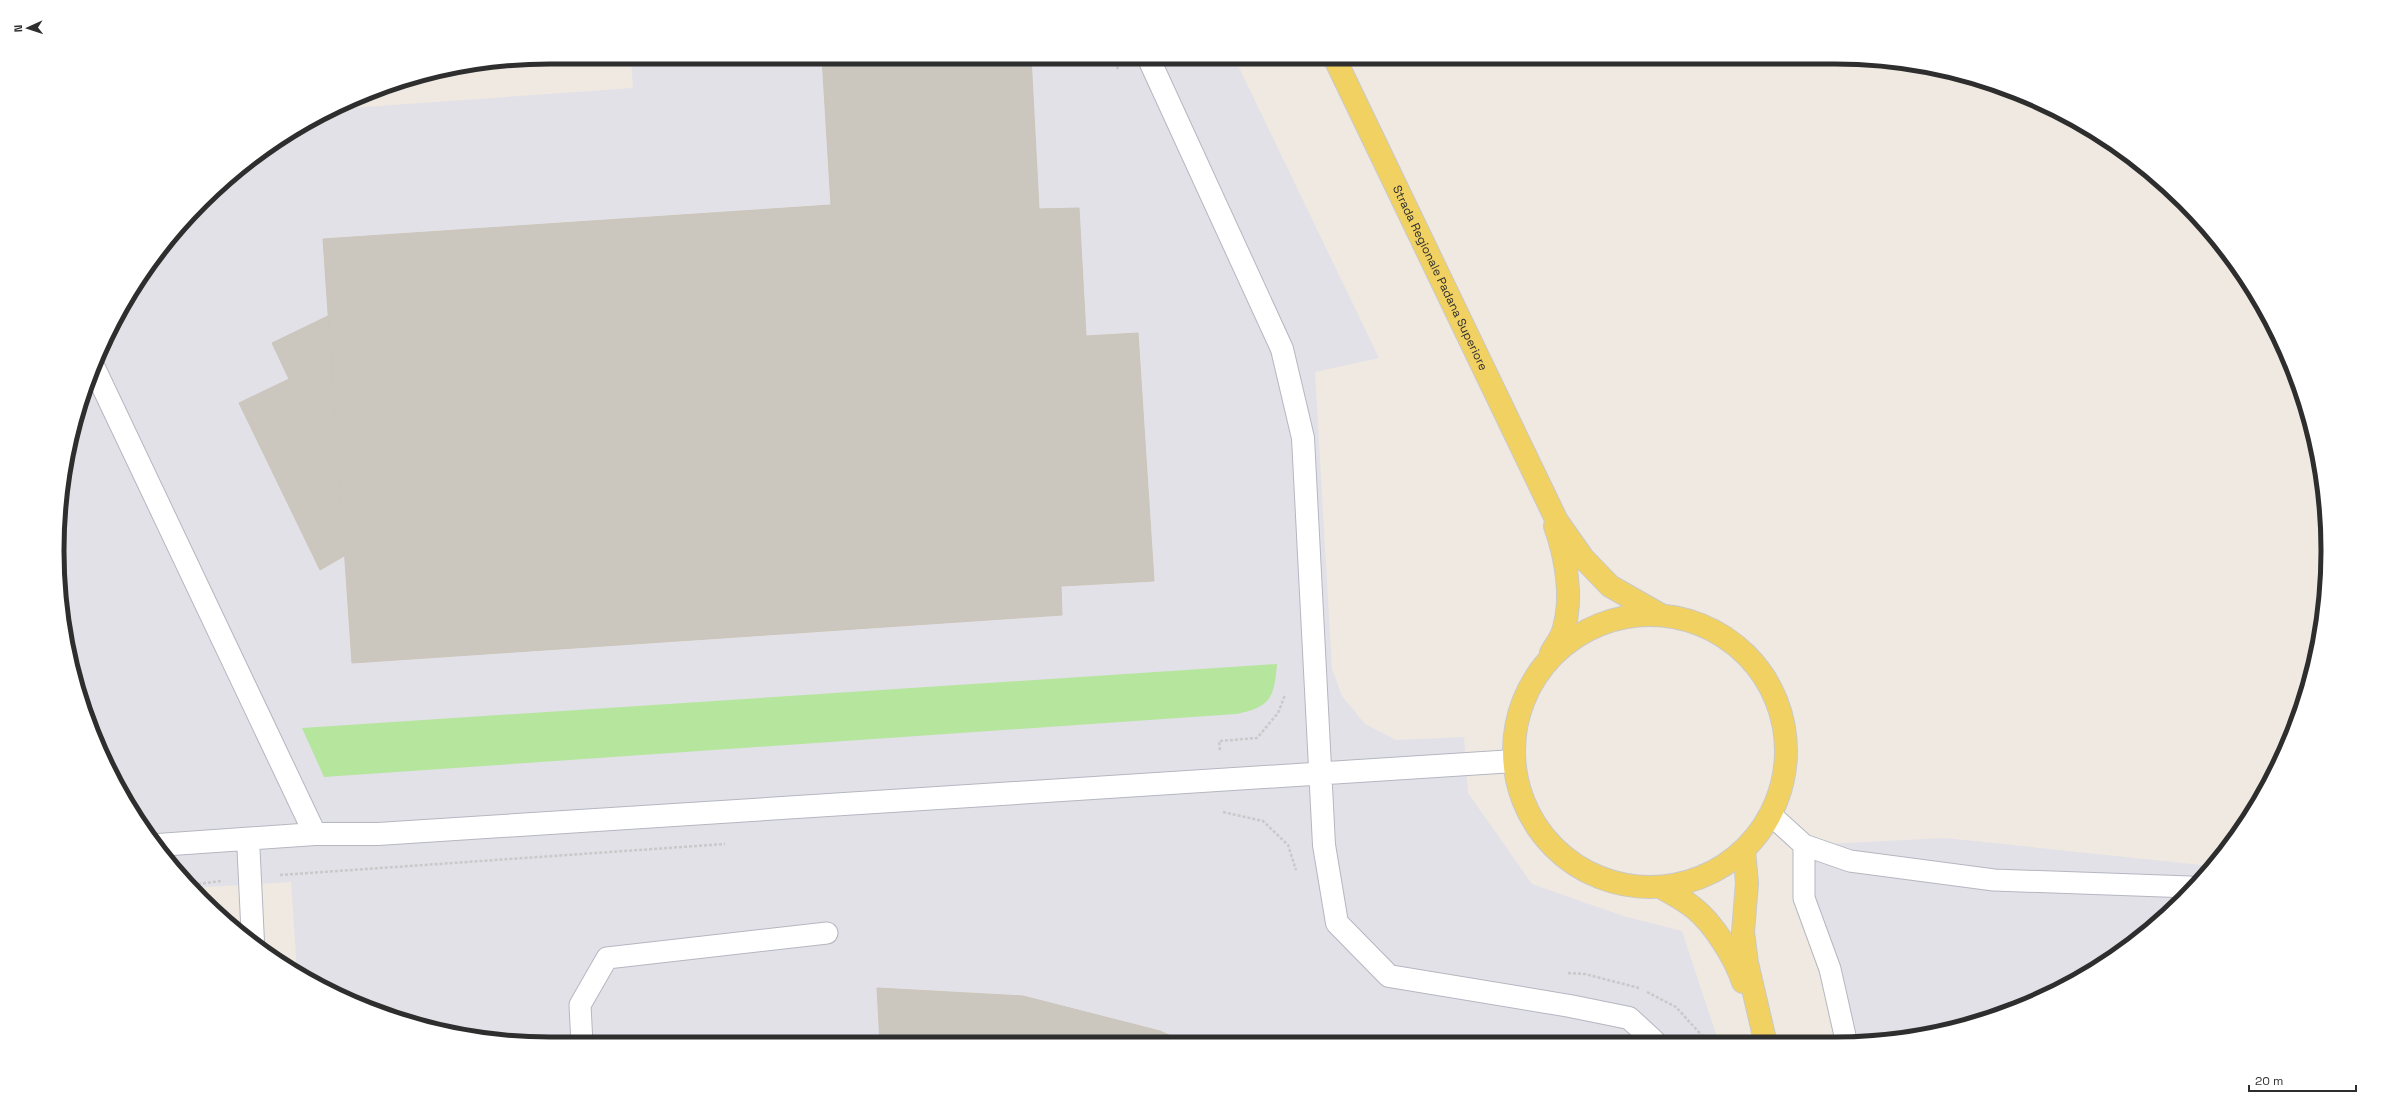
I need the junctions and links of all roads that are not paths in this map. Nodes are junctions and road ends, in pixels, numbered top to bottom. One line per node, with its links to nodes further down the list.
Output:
1 (1151, 64): 8 (street)
2 (1337, 64): 4 (main road, Strada Regionale Padana Superiore)
3 (97, 375): 10 (street)
4 (1546, 499): 5 (main road, Strada Regionale Padana Superiore); 6 (main road, Strada Regionale Padana Superiore)
5 (1661, 615): 6 (main road); 9 (main road)
6 (1543, 667): 7 (main road)
7 (1514, 761): 8 (street); 16 (main road)
8 (1319, 772): 10 (street); 20 (street)
9 (1771, 815): 12 (lane); 14 (main road)
10 (316, 834): 11 (street)
11 (248, 839): 13 (street); 18 (street)
12 (1804, 845): 15 (lane); 23 (lane)
13 (164, 846)
14 (1744, 851): 16 (main road); 22 (main road)
15 (2186, 887)
16 (1662, 888): 21 (main road)
17 (827, 933): 19 (lane)
18 (253, 935)
19 (582, 1037)
20 (1651, 1037)
21 (1763, 1037)
22 (1763, 1037)
23 (1845, 1037)

